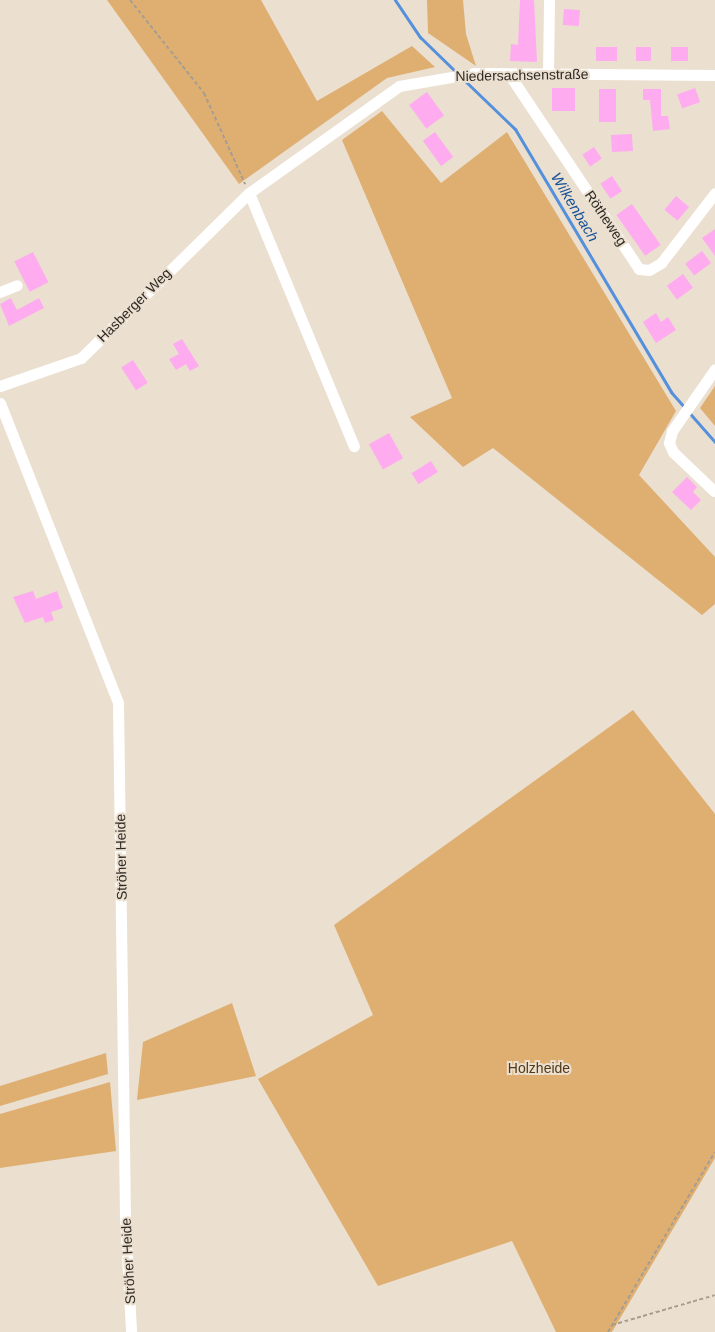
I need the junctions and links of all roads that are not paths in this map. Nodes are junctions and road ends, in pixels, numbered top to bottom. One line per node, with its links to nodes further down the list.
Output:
1 (549, 0): 2 (street)
2 (548, 73): 3 (street, Niedersachsenstraße); 4 (street, Niedersachsenstraße)
3 (510, 74): 5 (street, Niedersachsenstraße); 7 (street, Rötheweg)
4 (715, 75)
5 (317, 143): 6 (street, Hasberger Weg)
6 (249, 193): 11 (street, Hasberger Weg); 13 (street)
7 (715, 193)
8 (17, 285): 9 (street)
9 (0, 292)
10 (715, 369): 14 (street)
11 (0, 386)
12 (0, 403): 15 (street, Ströher Heide)
13 (354, 446)
14 (714, 491)
15 (132, 1332)

